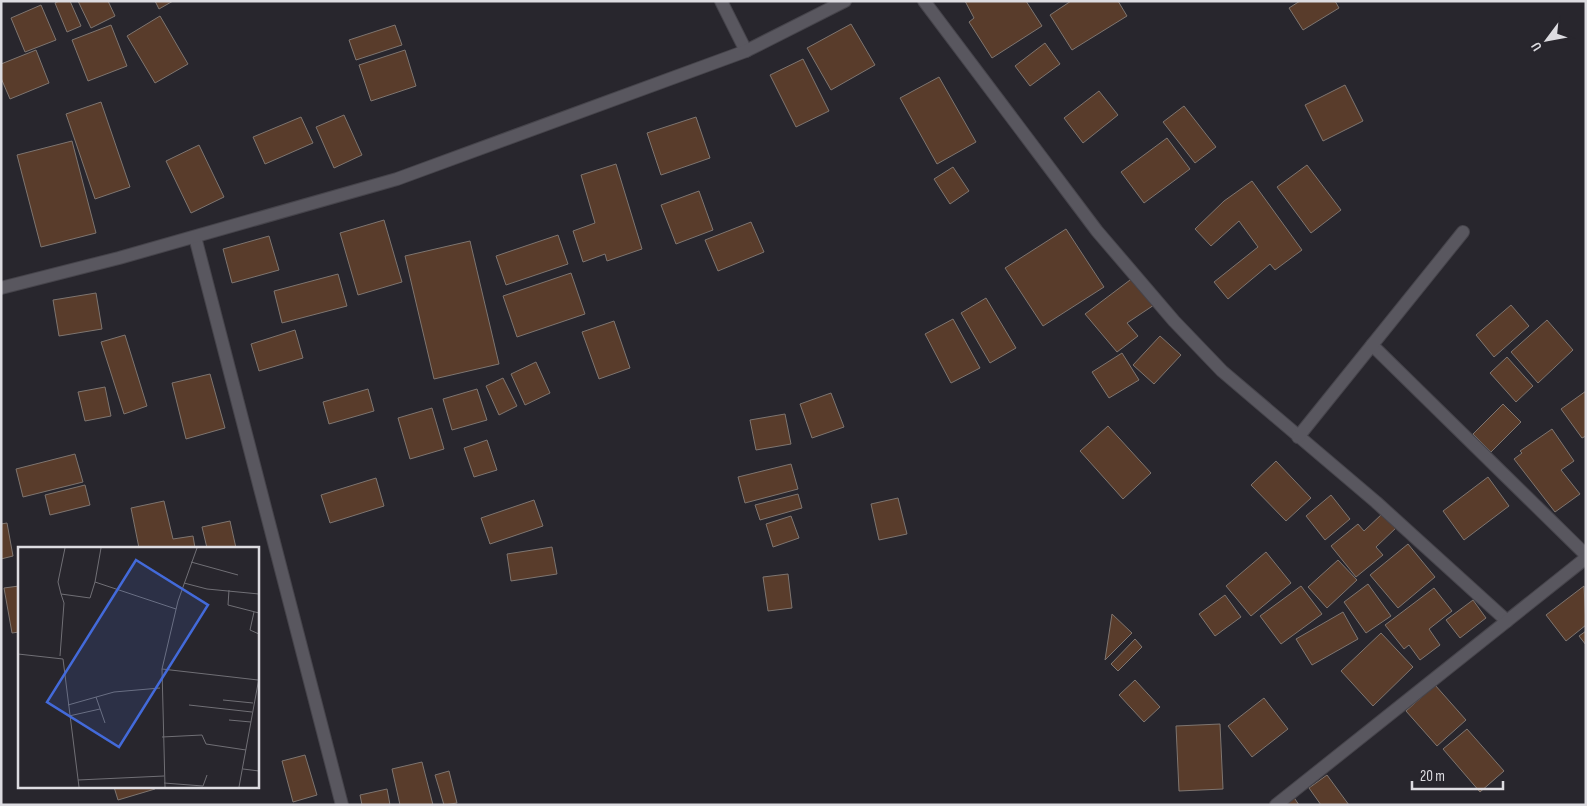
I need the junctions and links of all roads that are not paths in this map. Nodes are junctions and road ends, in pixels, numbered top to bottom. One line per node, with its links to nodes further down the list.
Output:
1 (721, 1): 4 (street)
2 (845, 1): 4 (street)
3 (924, 1): 9 (street)
4 (746, 51): 6 (street)
5 (1463, 232): 8 (street)
6 (196, 236): 7 (street); 12 (street)
7 (1, 288)
8 (1372, 345): 9 (street); 10 (street)
9 (1298, 437): 11 (street)
10 (1586, 557): 11 (street)
11 (1507, 621): 13 (street)
12 (342, 805)
13 (1276, 805)

